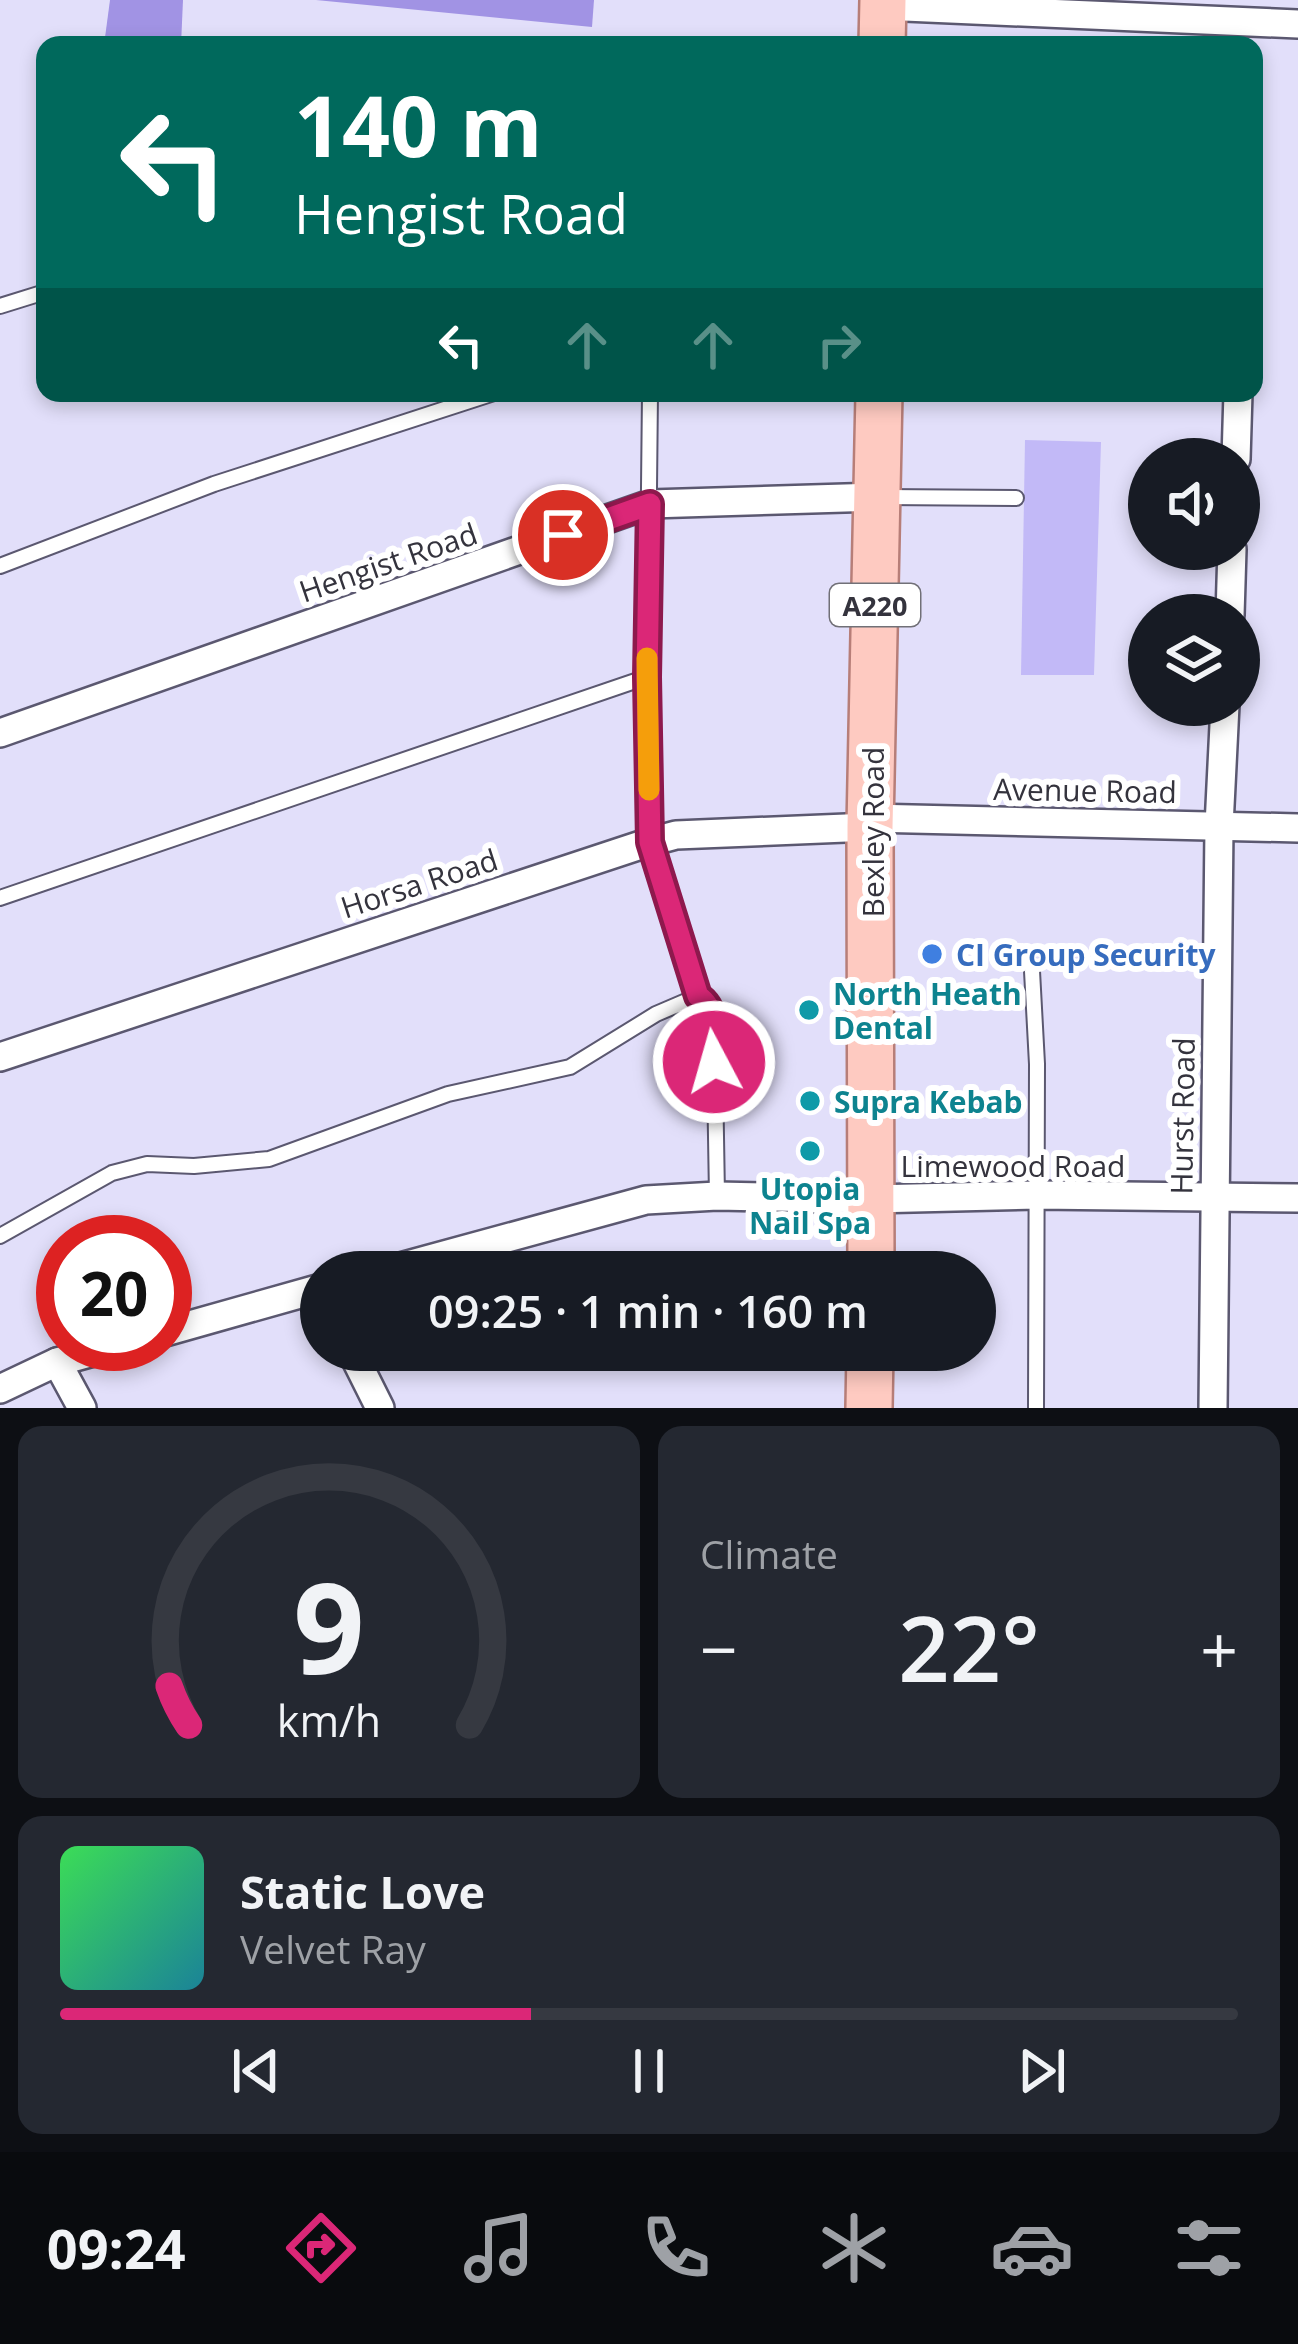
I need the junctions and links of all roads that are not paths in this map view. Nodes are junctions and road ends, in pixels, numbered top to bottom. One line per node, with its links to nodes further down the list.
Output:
1 (882, 17): 3 (street)
2 (1298, 23): 3 (street)
3 (1249, 33)
4 (36, 295): 5 (lane)
5 (0, 306)
6 (466, 402): 14 (lane)
7 (650, 402): 13 (lane)
8 (879, 402): 11 (main road, Bexley Road / A220)
9 (1238, 402): 10 (street)
10 (1237, 438)
11 (878, 496): 12 (lane); 13 (street, Hengist Road); 18 (main road, Bexley Road / A220)
12 (1016, 498)
13 (650, 504): 15 (lane); 17 (street, Hengist Road)
14 (0, 566)
15 (647, 677): 21 (lane); 22 (lane)
16 (1224, 726): 19 (street, Hurst Road)
17 (0, 733)
18 (870, 823): 19 (street, Avenue Road); 21 (street, Horsa Road); 30 (main road, Bexley Road / A220)
19 (1219, 826): 20 (street, Avenue Road); 28 (street, Hurst Road)
20 (1298, 828)
21 (650, 842): 24 (lane); 25 (street, Horsa Road)
22 (0, 898)
23 (1032, 971): 26 (lane)
24 (698, 996): 27 (lane); 31 (lane)
25 (0, 1058)
26 (1037, 1195): 28 (street, Limewood Road); 30 (street, Limewood Road); 44 (lane)
27 (717, 1196): 30 (street, Limewood Road); 32 (street, Limewood Road)
28 (1214, 1198): 29 (street, Limewood Road); 45 (street, Hurst Road)
29 (1298, 1198)
30 (872, 1199): 33 (main road, Bexley Road / A220)
31 (0, 1236)
32 (459, 1251)
33 (871, 1251)
34 (300, 1295): 35 (street)
35 (192, 1325)
36 (39, 1371): 40 (street)
37 (63, 1371): 41 (street)
38 (361, 1371): 42 (street)
39 (870, 1371): 43 (main road)
40 (0, 1389)
41 (82, 1408)
42 (380, 1408)
43 (869, 1408)
44 (1036, 1408)
45 (1213, 1408)

